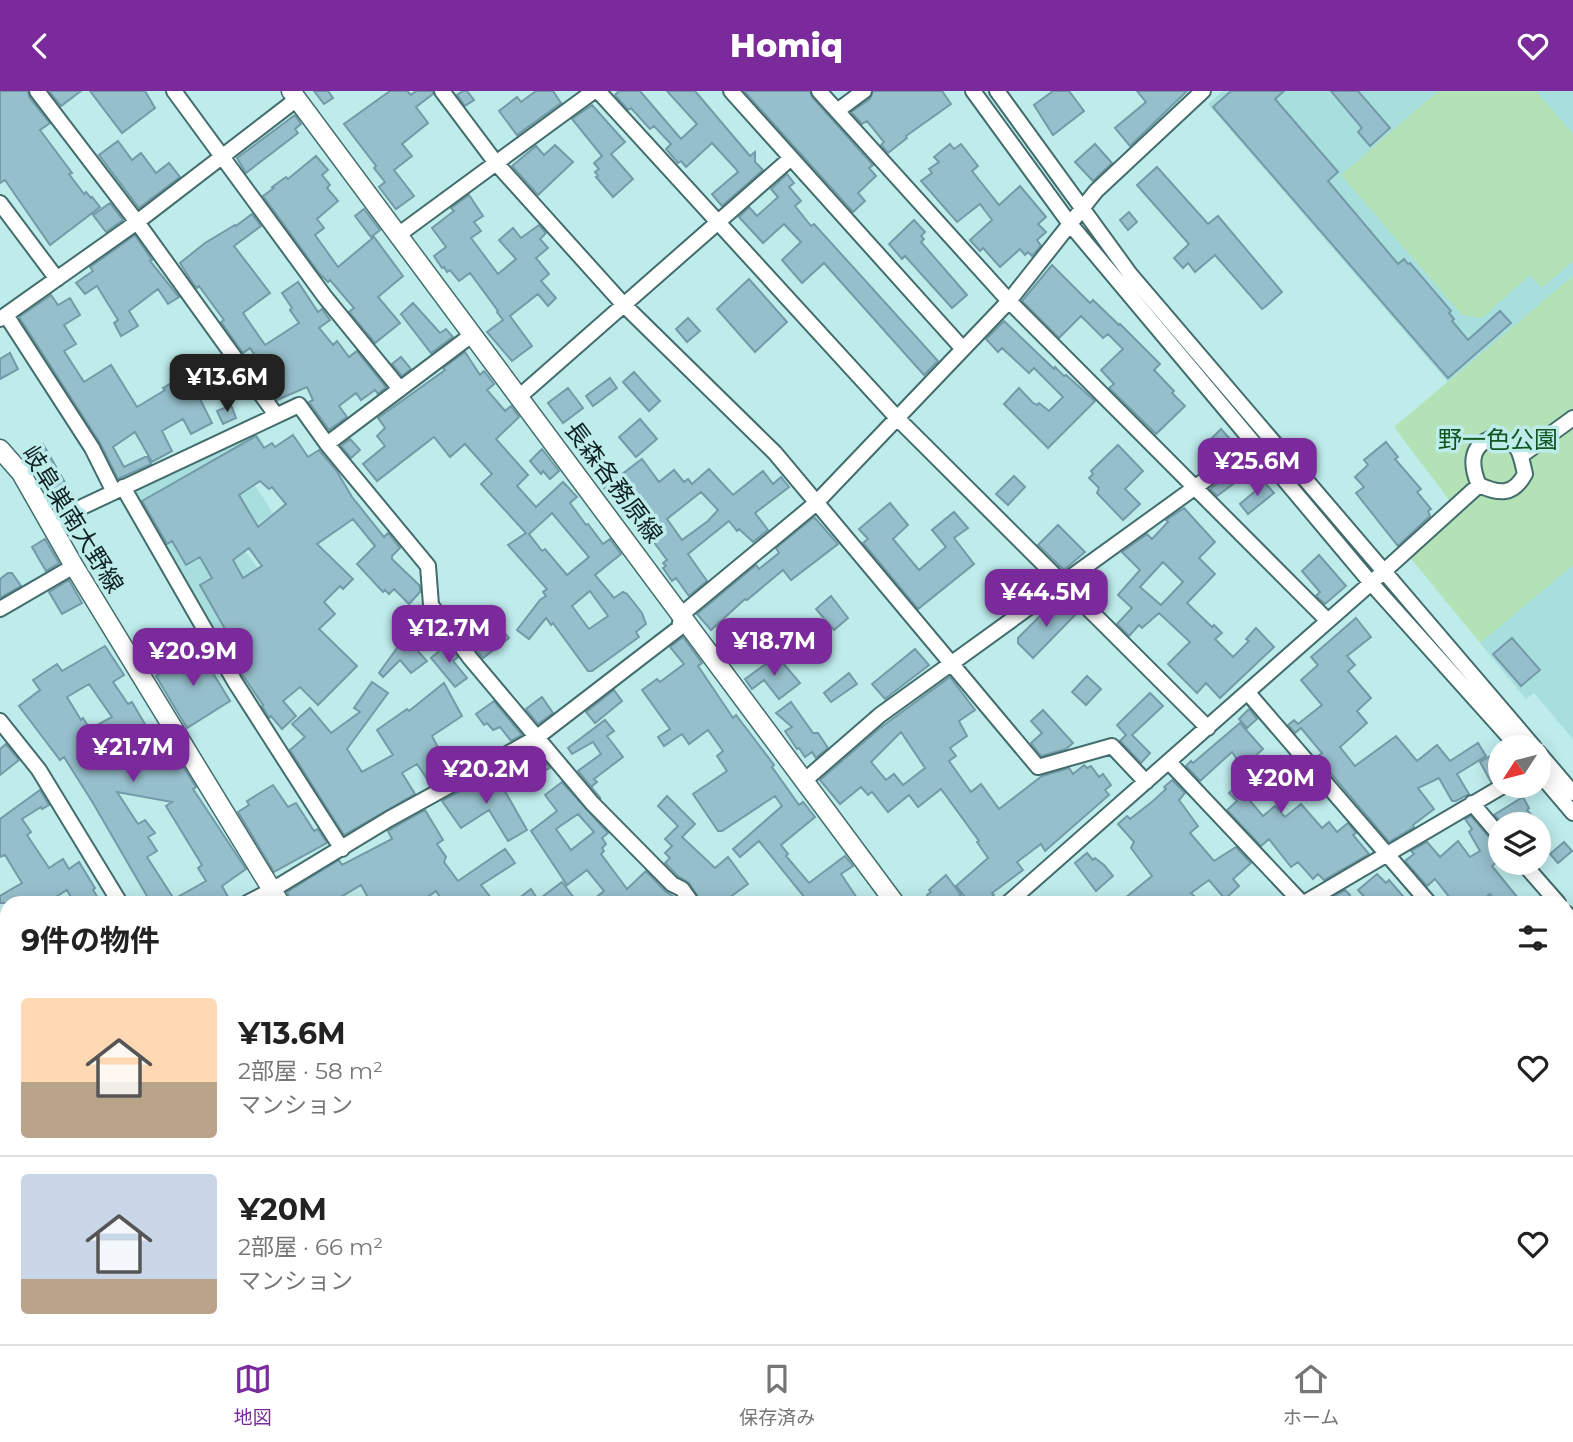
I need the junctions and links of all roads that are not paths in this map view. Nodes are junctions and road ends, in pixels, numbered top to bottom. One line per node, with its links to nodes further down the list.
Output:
1 (37, 91): 18 (street)
2 (174, 91): 13 (street)
3 (442, 91): 15 (street)
4 (596, 91): 15 (street); 19 (street)
5 (731, 91): 14 (street)
6 (819, 91): 12 (street)
7 (864, 91): 12 (street)
8 (973, 91): 20 (street)
9 (997, 91): 17 (street)
10 (1203, 91): 17 (street)
11 (294, 95): 13 (street); 21 (main road, 長森各務原線)
12 (837, 111): 23 (street)
13 (223, 156): 18 (street); 28 (street)
14 (791, 158): 19 (street); 27 (street)
15 (496, 163): 21 (street); 24 (street)
16 (0, 203): 22 (street)
17 (1081, 208): 20 (street); 43 (street)
18 (137, 222): 22 (street); 30 (street)
19 (718, 223): 24 (street); 32 (street)
20 (1069, 224): 23 (street); 34 (street)
21 (398, 235): 26 (main road, 長森各務原線)
22 (57, 279): 25 (street)
23 (1009, 301): 27 (street); 38 (street)
24 (623, 304): 29 (street); 40 (street)
25 (3, 317): 39 (street)
26 (473, 334): 28 (street); 29 (main road, 長森各務原線)
27 (963, 349): 32 (street)
28 (400, 389): 33 (street)
29 (520, 397): 47 (main road, 長森各務原線)
30 (276, 415): 33 (street); 39 (street)
31 (1573, 418): 36 (street)
32 (898, 419): 40 (street); 44 (street)
33 (327, 444): 55 (street)
34 (1255, 444): 38 (street); 45 (street)
35 (0, 449): 41 (main road, 岐阜巣南大野線)
36 (1522, 455): 37 (street); 37 (street)
37 (1479, 485): 43 (street)
38 (1194, 486): 44 (street); 48 (street)
39 (118, 490): 41 (street); 66 (street)
40 (815, 504): 47 (street); 49 (street)
41 (48, 523): 42 (main road, 岐阜巣南大野線)
42 (74, 566): 46 (street); 70 (main road, 岐阜巣南大野線)
43 (1384, 571): 45 (street); 54 (street)
44 (1062, 582): 49 (street); 52 (street)
45 (1371, 583): 48 (street); 53 (street)
46 (0, 609)
47 (682, 614): 55 (street); 58 (main road, 長森各務原線)
48 (1328, 621): 50 (street)
49 (950, 663): 58 (street); 59 (street)
50 (1248, 692): 52 (street); 67 (street)
51 (0, 721): 69 (street)
52 (1208, 728): 56 (street)
53 (1506, 735)
54 (1524, 735)
55 (536, 738): 66 (street); 72 (street)
56 (1169, 762): 59 (street); 75 (street)
57 (1551, 767): 61 (street)
58 (804, 781): 73 (main road, 長森各務原線)
59 (1146, 782): 74 (street)
60 (1551, 787): 64 (street)
61 (1573, 793)
62 (1488, 794): 63 (street)
63 (1472, 803): 65 (street); 67 (street)
64 (1573, 813)
65 (1488, 822)
66 (342, 849): 71 (street)
67 (1387, 854): 76 (street); 77 (street)
68 (1534, 875): 78 (street)
69 (116, 896)
70 (275, 896)
71 (277, 896)
72 (687, 896)
73 (890, 896)
74 (1015, 896)
75 (1296, 896)
76 (1315, 896)
77 (1423, 896)
78 (1552, 896)

